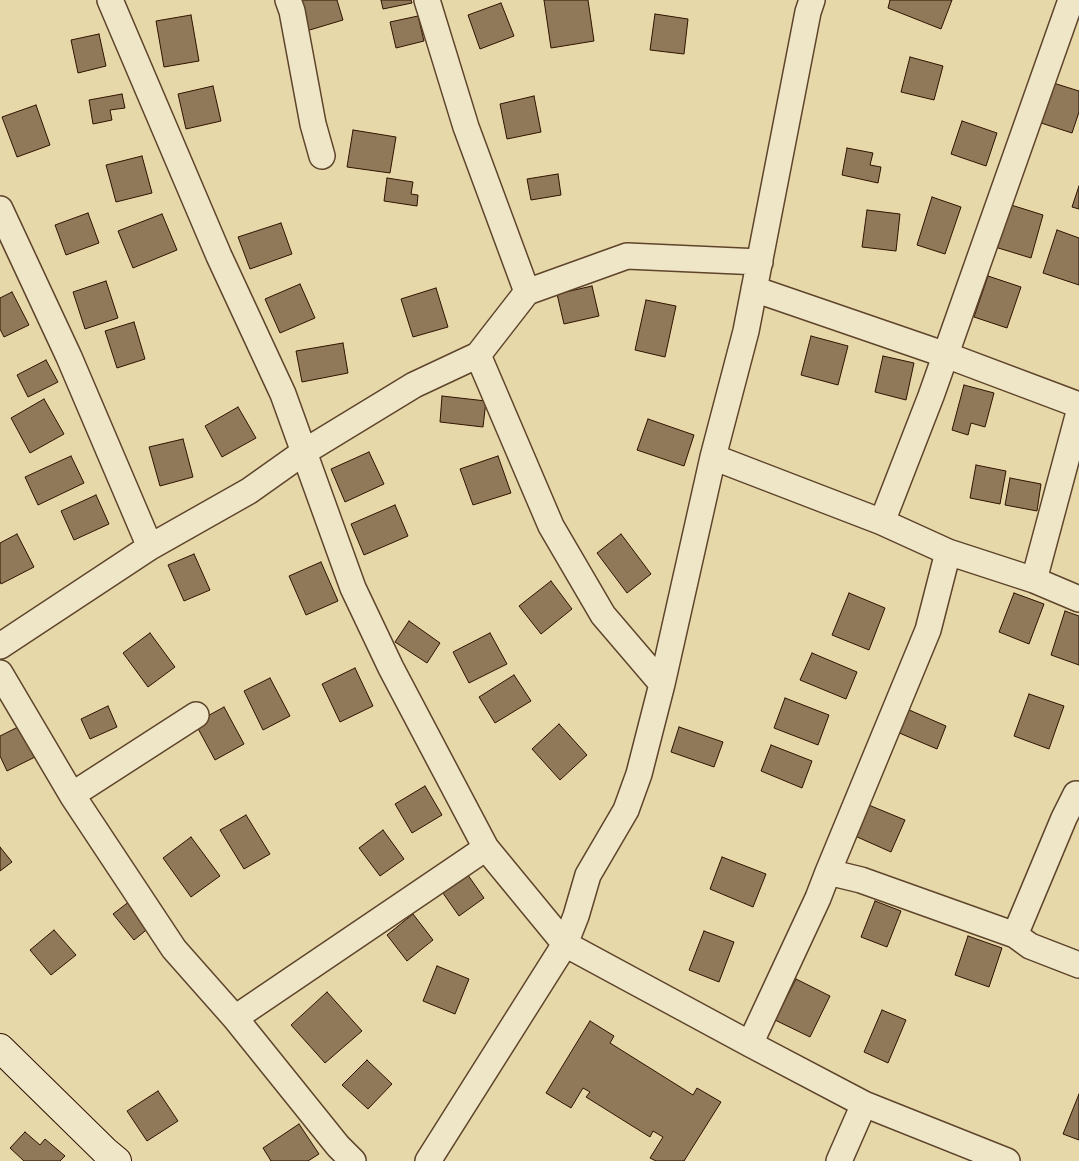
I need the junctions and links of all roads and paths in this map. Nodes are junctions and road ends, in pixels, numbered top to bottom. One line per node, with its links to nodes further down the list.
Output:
1 (110, 0): 15 (street)
2 (288, 0): 6 (street)
3 (427, 0): 10 (street)
4 (1071, 0): 12 (street)
5 (803, 4): 8 (street)
6 (322, 156)
7 (0, 209): 18 (street)
8 (760, 262): 9 (street); 10 (street)
9 (754, 289): 12 (street); 16 (street)
10 (527, 292): 11 (street)
11 (478, 355): 15 (street); 24 (street)
12 (946, 355): 13 (street); 17 (street)
13 (1079, 405)
14 (1079, 412): 20 (street)
15 (304, 452): 18 (street); 28 (street)
16 (713, 457): 17 (street); 24 (street)
17 (882, 522): 19 (street)
18 (150, 546): 22 (street)
19 (948, 552): 20 (street); 29 (street)
20 (1034, 580): 21 (street)
21 (1079, 599)
22 (0, 646)
23 (0, 673): 27 (street)
24 (662, 684): 31 (street)
25 (196, 715): 27 (street)
26 (1078, 792): 30 (street)
27 (72, 795): 33 (street)
28 (486, 848): 31 (street); 33 (street)
29 (828, 872): 30 (street); 34 (street)
30 (1015, 935): 32 (street)
31 (565, 944): 34 (street); 39 (street)
32 (1079, 965)
33 (234, 1018): 38 (street)
34 (750, 1044): 36 (street)
35 (0, 1048): 37 (street)
36 (864, 1104): 40 (street); 41 (street)
37 (117, 1161)
38 (352, 1161)
39 (428, 1161)
40 (839, 1161)
41 (1007, 1161)

